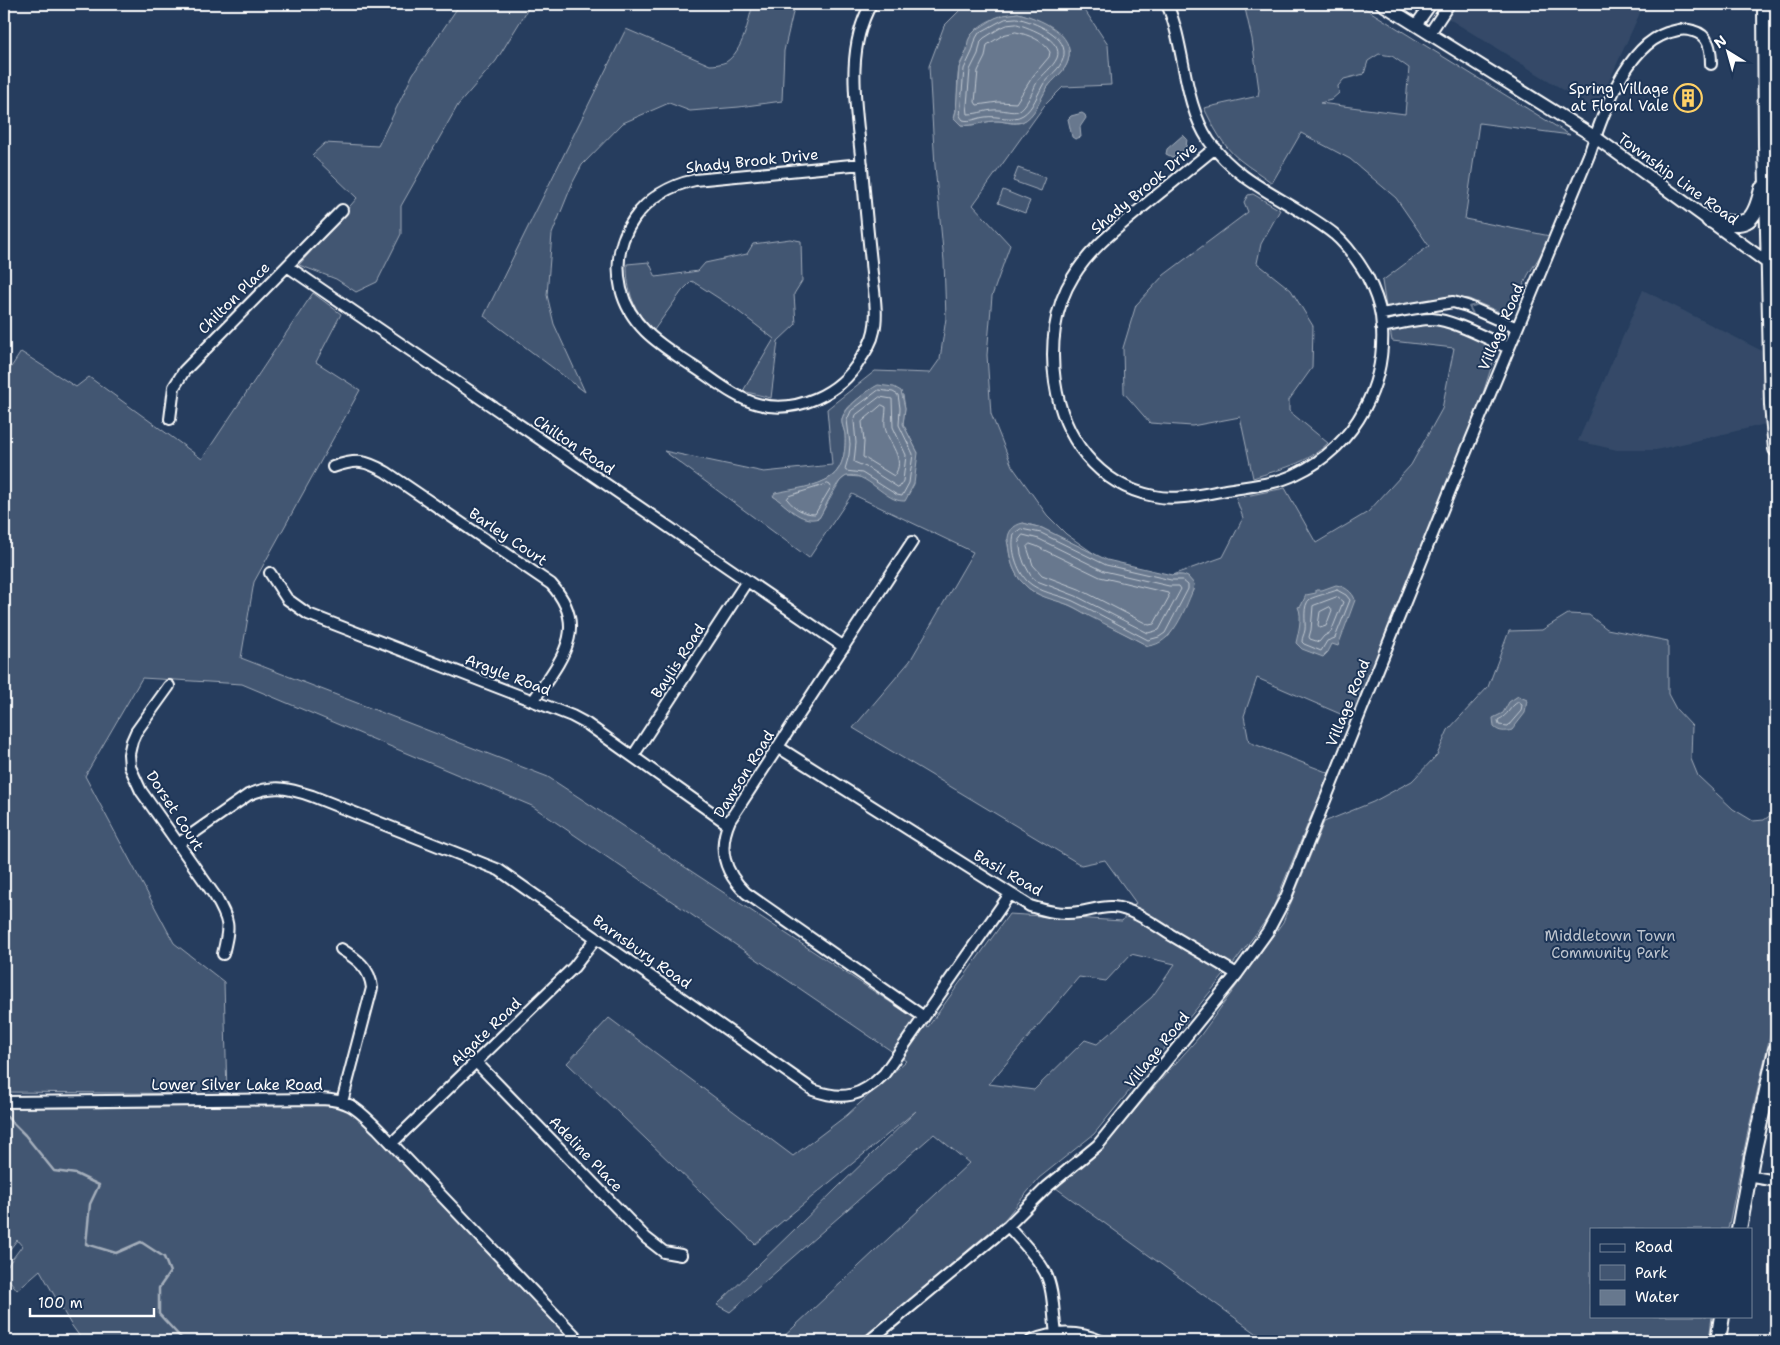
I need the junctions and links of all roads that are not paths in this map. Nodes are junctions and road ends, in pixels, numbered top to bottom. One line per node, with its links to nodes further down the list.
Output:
1 (871, 4): 12 (street, Shady Brook Drive)
2 (1167, 4): 11 (street, Shady Brook Drive)
3 (1382, 4): 7 (street, Township Line Road)
4 (1431, 4): 7 (street)
5 (1449, 4): 8 (street)
6 (1765, 4): 13 (main road)
7 (1416, 25): 8 (street, Township Line Road)
8 (1430, 33): 10 (street, Township Line Road)
9 (1711, 64): 10 (street, Village Road)
10 (1595, 137): 15 (street, Township Line Road); 21 (street, Village Road)
11 (1215, 148): 18 (street, Shady Brook Drive); 20 (street, Shady Brook Drive)
12 (862, 164): 12 (street, Shady Brook Drive)
13 (1767, 171): 15 (main road); 17 (main road)
14 (342, 210): 16 (street, Chilton Place)
15 (1709, 220): 17 (street, Township Line Road)
16 (287, 266): 24 (street, Chilton Place); 29 (street, Chilton Road)
17 (1773, 267): 22 (main road)
18 (1381, 314): 20 (street, Shady Brook Drive); 21 (street, one-way to 18)
19 (1776, 326): 22 (main road)
20 (1382, 327): 23 (street)
21 (1517, 328): 23 (street, Village Road)
22 (1772, 347): 25 (main road)
23 (1508, 348): 41 (street, Village Road)
24 (170, 419)
25 (1776, 449)
26 (333, 467): 32 (street, Barley Court)
27 (912, 542): 30 (street, Dawson Road)
28 (270, 573): 32 (street, Argyle Road)
29 (747, 581): 30 (street, Chilton Road); 34 (street, Baylis Road)
30 (844, 647): 33 (street, Dawson Road)
31 (169, 686): 36 (street, Dorset Court)
32 (533, 701): 34 (street, Argyle Road)
33 (778, 747): 35 (street, Dawson Road); 37 (street, Basil Road)
34 (633, 756): 35 (street, Argyle Road)
35 (728, 824): 42 (street, Dawson Road)
36 (178, 844): 38 (street, Barnsbury Road); 40 (street, Dorset Court)
37 (1010, 894): 41 (street, Basil Road); 42 (street, Barnsbury Road)
38 (596, 938): 42 (street, Barnsbury Road); 44 (street, Algate Road)
39 (340, 949): 46 (street)
40 (223, 954)
41 (1237, 974): 50 (street, Village Road)
42 (924, 1017)
43 (1776, 1050): 48 (main road)
44 (476, 1062): 47 (street, Algate Road); 52 (street, Adeline Place)
45 (5, 1102): 46 (street, Lower Silver Lake Road)
46 (342, 1102): 47 (street, Lower Silver Lake Road)
47 (392, 1143): 55 (street, Lower Silver Lake Road)
48 (1748, 1176): 49 (street); 51 (main road)
49 (1776, 1181)
50 (1008, 1226): 54 (street); 56 (street, Village Road)
51 (1739, 1228)
52 (681, 1255)
53 (1722, 1318): 59 (main road)
54 (1056, 1334): 57 (street); 58 (street)
55 (580, 1341)
56 (870, 1341)
57 (1031, 1341)
58 (1101, 1341)
59 (1718, 1341)

